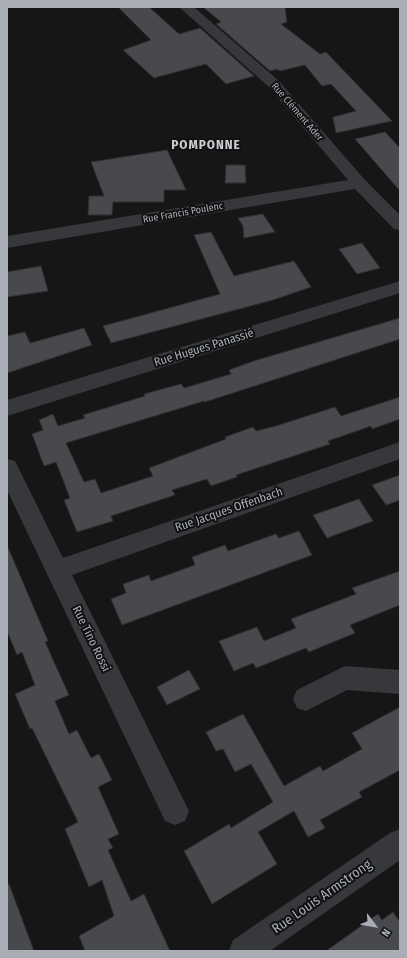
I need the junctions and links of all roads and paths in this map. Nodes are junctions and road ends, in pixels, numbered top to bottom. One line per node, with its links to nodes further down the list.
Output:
1 (186, 7): 2 (street, Rue Clément Ader)
2 (358, 183): 3 (street, Rue Clément Ader); 4 (street, Rue Francis Poulenc)
3 (400, 225)
4 (7, 242)
5 (400, 287): 6 (street, Rue Hugues Panassié)
6 (7, 408)
7 (400, 450): 9 (street, Rue Jacques Offenbach)
8 (7, 467): 9 (street, Rue Tino Rossi)
9 (57, 570): 12 (street, Rue Tino Rossi)
10 (400, 682): 11 (street)
11 (306, 699)
12 (175, 811)
13 (400, 843): 14 (street, Rue Louis Armstrong)
14 (244, 951)

